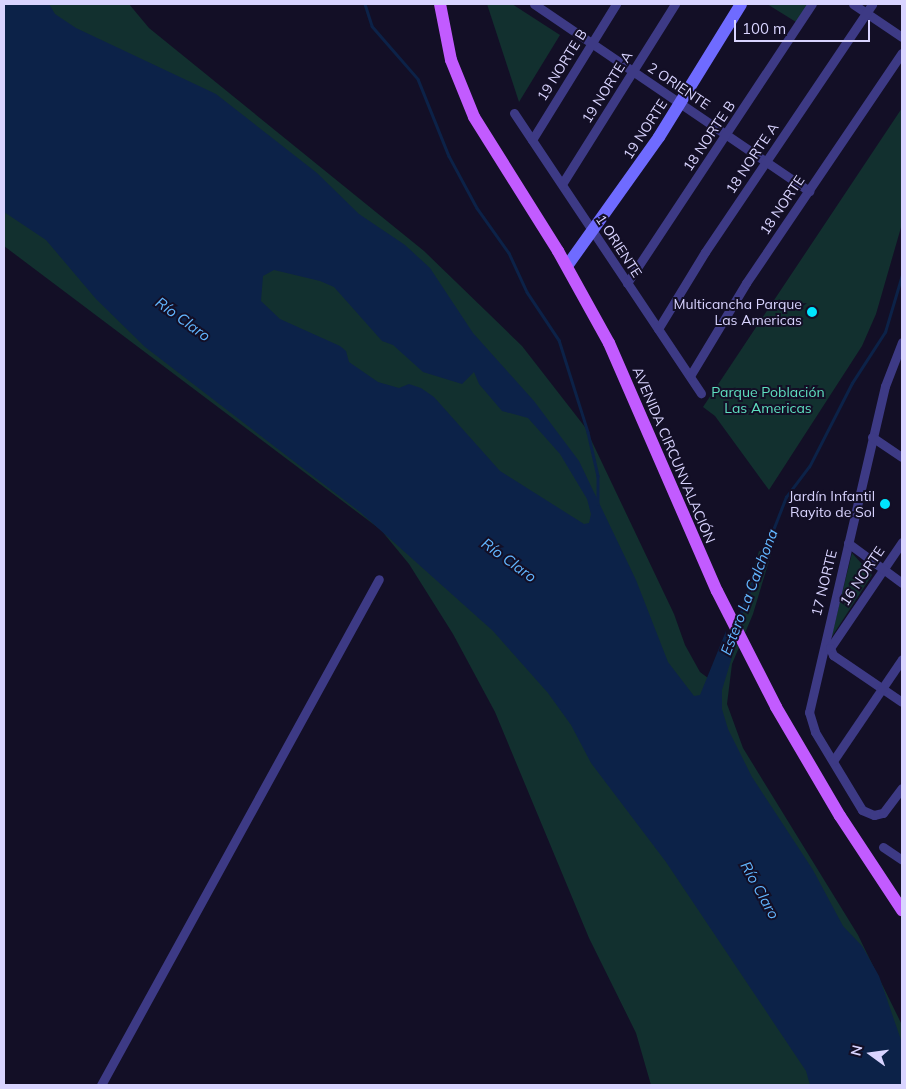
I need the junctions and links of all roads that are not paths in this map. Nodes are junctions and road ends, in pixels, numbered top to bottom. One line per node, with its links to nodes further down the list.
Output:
1 (440, 4): 22 (main road, AVENIDA CIRCUNVALACIÓN)
2 (616, 4): 11 (street, 19 NORTE B)
3 (675, 4): 13 (street, 19 NORTE A)
4 (741, 4): 14 (street, 19 NORTE)
5 (812, 4): 16 (street, 18 NORTE B)
6 (853, 4): 9 (street)
7 (872, 4): 9 (street, 18 NORTE A)
8 (539, 5): 11 (street, 2 ORIENTE)
9 (867, 13): 10 (street); 18 (street, 18 NORTE A)
10 (902, 37)
11 (592, 43): 13 (street, 2 ORIENTE); 17 (street, 19 NORTE B)
12 (902, 53): 20 (street, 18 NORTE)
13 (634, 71): 14 (street, 2 ORIENTE); 19 (street, 19 NORTE A)
14 (680, 103): 16 (street, 2 ORIENTE); 21 (street, 19 NORTE)
15 (514, 114): 17 (street, 1 ORIENTE)
16 (726, 134): 18 (street, 2 ORIENTE); 23 (street, 18 NORTE B)
17 (532, 140): 19 (street, 1 ORIENTE)
18 (766, 162): 20 (street, 2 ORIENTE); 24 (street, 18 NORTE A)
19 (562, 184): 21 (street, 1 ORIENTE)
20 (809, 191): 27 (street, 18 NORTE)
21 (594, 232): 22 (street, 19 NORTE); 23 (street, 1 ORIENTE)
22 (567, 266): 43 (main road, AVENIDA CIRCUNVALACIÓN)
23 (627, 283): 24 (street, 1 ORIENTE)
24 (658, 329): 27 (street, 1 ORIENTE)
25 (902, 342): 26 (street, 17 NORTE)
26 (898, 359): 29 (street, 17 NORTE)
27 (690, 376): 28 (street, 1 ORIENTE)
28 (701, 393)
29 (872, 437): 30 (street); 32 (street, 17 NORTE)
30 (902, 457)
31 (902, 542): 33 (street, 16 NORTE)
32 (848, 544): 33 (street); 39 (street, 17 NORTE)
33 (883, 570): 35 (street); 37 (street, 16 NORTE)
34 (379, 579): 44 (street)
35 (902, 583)
36 (902, 659): 37 (street)
37 (882, 688): 38 (street); 39 (street)
38 (902, 702)
39 (833, 761): 40 (street, 17 NORTE)
40 (902, 788)
41 (883, 847): 42 (street)
42 (902, 860)
43 (902, 910)
44 (101, 1085)

